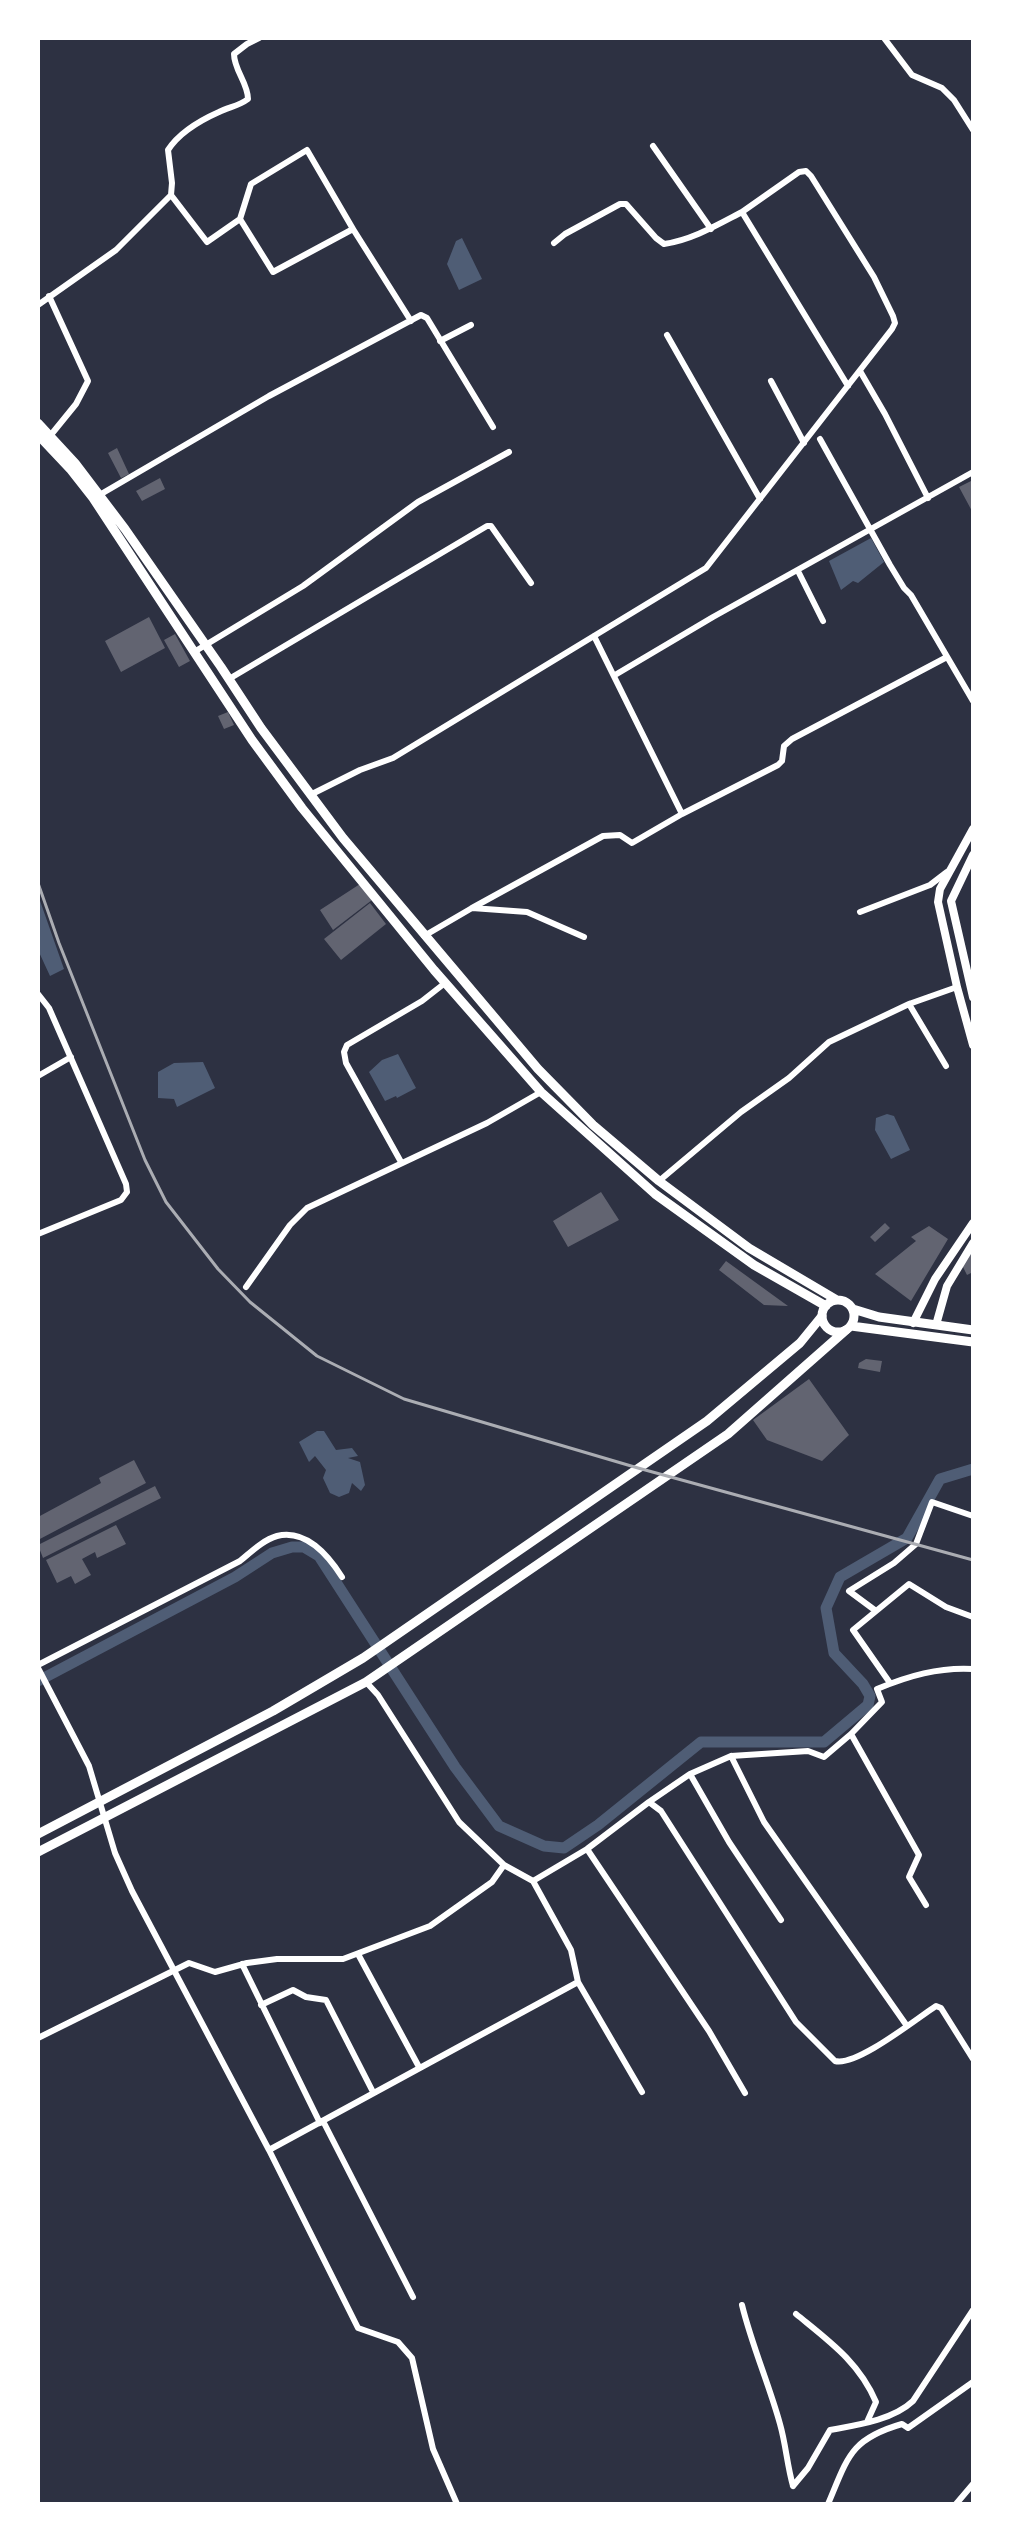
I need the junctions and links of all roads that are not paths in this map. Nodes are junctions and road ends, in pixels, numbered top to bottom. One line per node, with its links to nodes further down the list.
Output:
1 (259, 38): 5 (street)
2 (884, 38): 3 (street)
3 (973, 130)
4 (653, 146): 9 (street)
5 (171, 195): 7 (street); 11 (street)
6 (742, 212): 9 (street); 17 (street); 19 (street)
7 (240, 219): 8 (street); 8 (street)
8 (353, 229): 13 (street)
9 (711, 229): 10 (street)
10 (554, 243)
11 (49, 296): 12 (street); 22 (street)
12 (38, 305)
13 (411, 321): 16 (street); 27 (street)
14 (471, 325): 16 (street)
15 (667, 335): 29 (street)
16 (440, 341): 21 (street)
17 (860, 371): 19 (street); 28 (street)
18 (771, 381): 24 (street)
19 (848, 386): 24 (street)
20 (38, 423): 22 (main road)
21 (493, 427)
22 (44, 437): 27 (main road)
23 (820, 439): 30 (street)
24 (804, 443): 29 (street)
25 (509, 452): 35 (street)
26 (973, 472): 28 (street)
27 (96, 496): 35 (main road); 36 (main road)
28 (928, 498): 30 (street)
29 (760, 499): 34 (street)
30 (871, 531): 31 (street); 37 (street)
31 (798, 571): 33 (street); 38 (street)
32 (531, 583): 39 (street)
33 (823, 621)
34 (594, 636): 38 (street); 41 (street)
35 (206, 645): 36 (street); 39 (main road)
36 (194, 652): 50 (main road)
37 (947, 657): 40 (street); 42 (street)
38 (615, 675): 42 (street)
39 (229, 679): 41 (main road)
40 (973, 701)
41 (310, 795): 48 (main road)
42 (682, 814): 46 (street)
43 (973, 829): 45 (main road)
44 (973, 855): 53 (main road)
45 (952, 868): 47 (street); 51 (main road)
46 (472, 908): 48 (street); 49 (street)
47 (860, 912)
48 (424, 936): 61 (main road)
49 (584, 937)
50 (445, 983): 59 (main road); 60 (street)
51 (957, 987): 54 (street); 55 (main road)
52 (38, 994): 56 (street)
53 (973, 997)
54 (909, 1004): 57 (street); 61 (street)
55 (973, 1045)
56 (71, 1057): 58 (street); 63 (street)
57 (946, 1066)
58 (39, 1075)
59 (541, 1092): 60 (street); 68 (main road)
60 (401, 1162): 65 (street)
61 (659, 1181): 66 (main road)
62 (973, 1223): 69 (main road)
63 (38, 1234)
64 (973, 1243): 70 (main road)
65 (246, 1287)
66 (837, 1300): 67 (main road); 68 (main road)
67 (853, 1309): 69 (main road); 71 (main road)
68 (824, 1311): 71 (main road); 85 (main road)
69 (913, 1323): 70 (main road)
70 (936, 1325): 72 (main road)
71 (848, 1328): 73 (main road); 80 (main road)
72 (973, 1330)
73 (973, 1342)
74 (973, 1516): 76 (street)
75 (342, 1577): 78 (street)
76 (876, 1611): 77 (street); 81 (street)
77 (973, 1617)
78 (39, 1668): 85 (street)
79 (973, 1669): 81 (street)
80 (370, 1680): 87 (main road); 91 (street)
81 (890, 1683): 82 (street)
82 (851, 1734): 83 (street); 93 (street)
83 (731, 1756): 84 (street); 100 (street)
84 (690, 1774): 86 (street); 94 (street)
85 (99, 1802): 87 (street); 88 (main road)
86 (649, 1802): 89 (street); 100 (street)
87 (103, 1820): 90 (main road); 97 (street)
88 (38, 1834)
89 (587, 1849): 92 (street); 106 (street)
90 (38, 1852)
91 (504, 1865): 92 (street); 95 (street)
92 (533, 1881): 98 (street)
93 (926, 1905)
94 (781, 1920)
95 (358, 1954): 96 (street); 103 (street)
96 (242, 1964): 97 (street); 99 (street)
97 (175, 1969): 101 (street); 108 (street)
98 (578, 1982): 103 (street); 105 (street)
99 (261, 2005): 104 (street); 107 (street)
100 (907, 2026): 102 (street)
101 (38, 2038)
102 (973, 2059)
103 (419, 2067): 104 (street)
104 (373, 2092): 107 (street)
105 (642, 2092)
106 (745, 2093)
107 (321, 2122): 108 (street); 109 (street)
108 (269, 2150): 116 (street)
109 (413, 2297)
110 (742, 2305): 114 (street)
111 (973, 2310): 114 (street)
112 (796, 2314): 114 (street)
113 (973, 2382): 117 (street)
114 (867, 2422)
115 (973, 2484): 118 (street)
116 (457, 2504)
117 (828, 2504)
118 (956, 2504)

